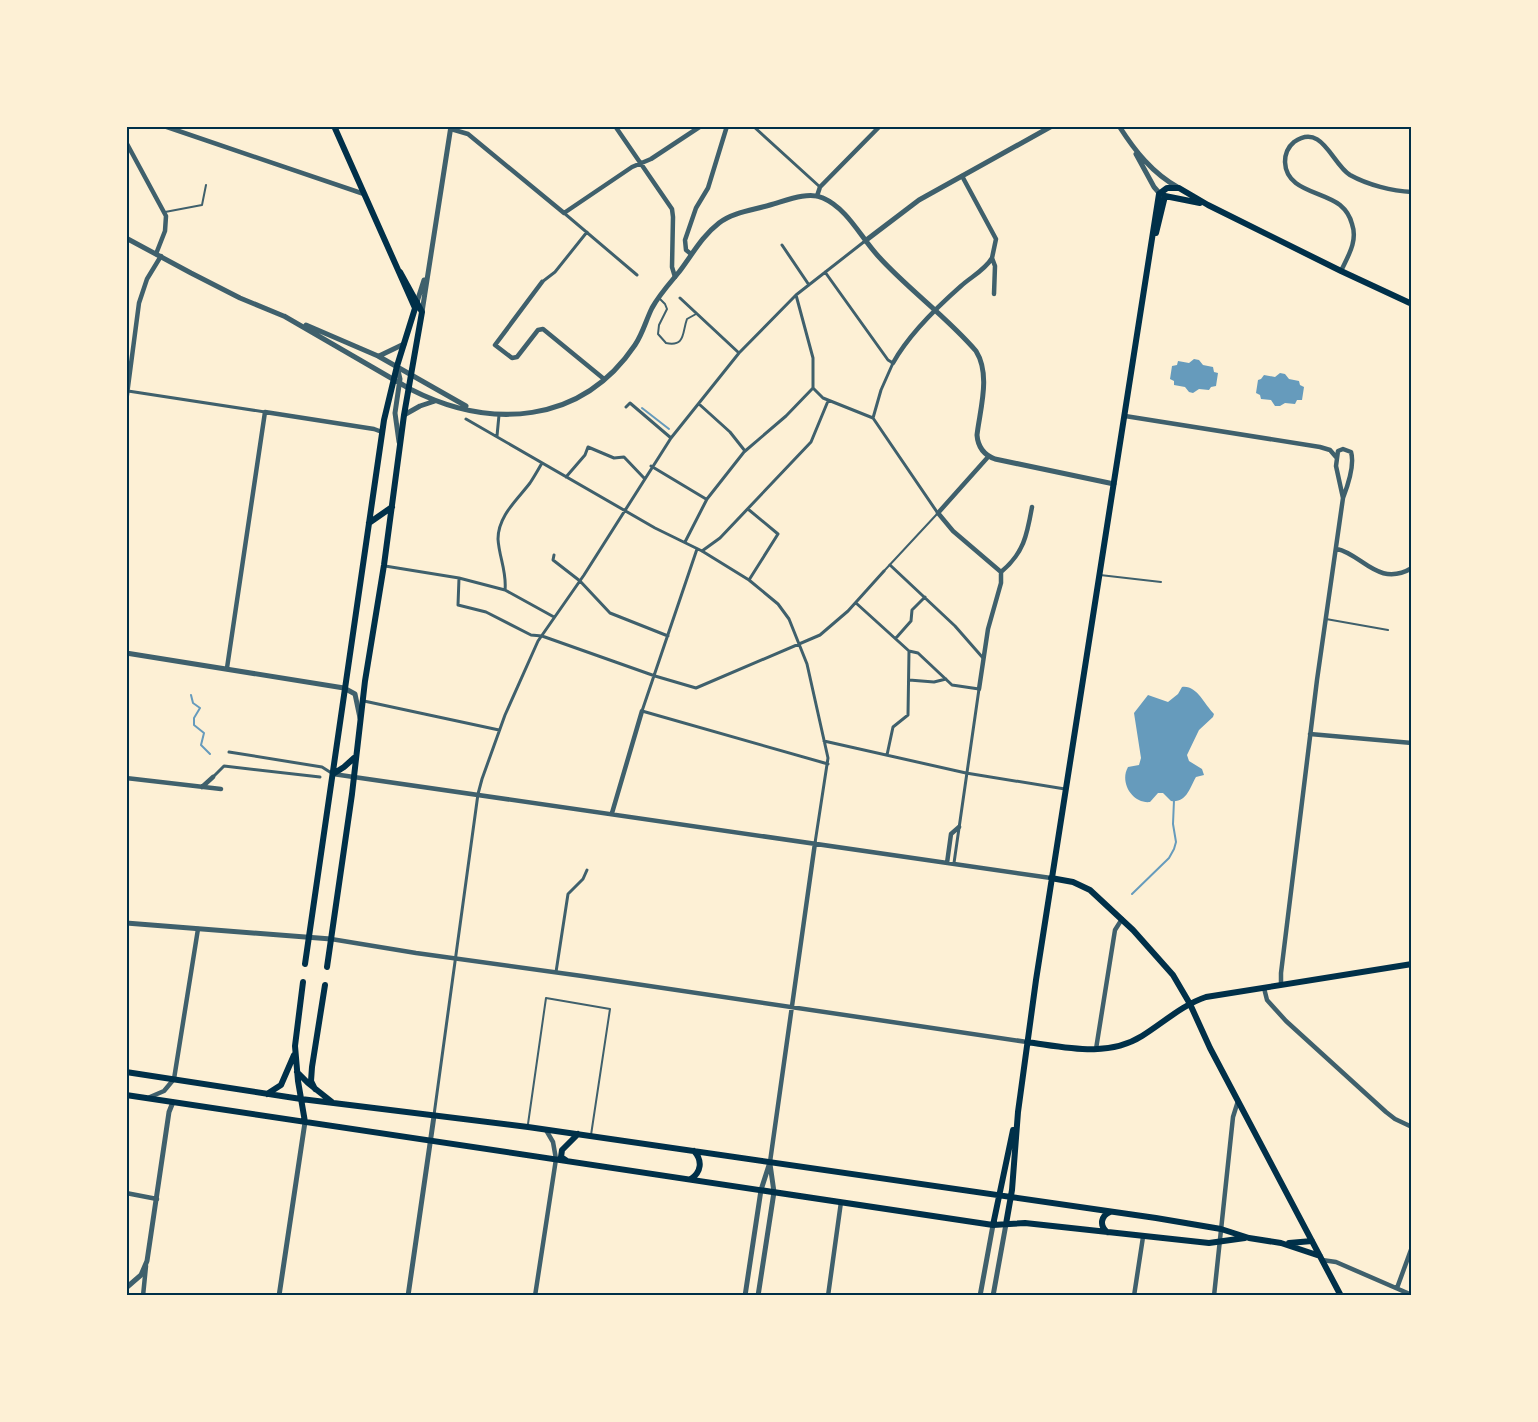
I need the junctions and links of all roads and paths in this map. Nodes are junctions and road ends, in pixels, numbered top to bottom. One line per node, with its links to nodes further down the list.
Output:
1 (164, 126): 21 (street)
2 (334, 126): 21 (main road)
3 (615, 126): 13 (street)
4 (701, 126): 13 (street)
5 (727, 126): 30 (street)
6 (753, 126): 17 (street)
7 (880, 126): 17 (street)
8 (1052, 126): 15 (street)
9 (1119, 126): 12 (street)
10 (451, 127): 25 (street); 33 (street)
11 (126, 142): 24 (street)
12 (1131, 146): 14 (street); 20 (street)
13 (641, 163): 25 (street); 37 (street)
14 (1152, 170): 18 (street); 20 (street)
15 (962, 176): 28 (street); 32 (street)
16 (206, 185): 24 (lane)
17 (820, 188): 22 (street)
18 (1179, 188): 20 (main road); 23 (main road)
19 (1412, 192): 34 (street)
20 (1163, 193): 23 (main road); 71 (main road)
21 (365, 194): 45 (main road)
22 (817, 196): 28 (street); 30 (street)
23 (1208, 205): 34 (main road)
24 (165, 212): 31 (street)
25 (564, 213): 26 (street)
26 (587, 232): 36 (street); 38 (street)
27 (126, 238): 31 (street)
28 (865, 240): 35 (street); 46 (street)
29 (782, 245): 39 (street)
30 (691, 254): 37 (street)
31 (158, 255): 49 (street); 61 (street)
32 (992, 258): 40 (street); 46 (street)
33 (430, 261): 45 (street); 47 (street)
34 (1341, 271): 44 (main road)
35 (825, 272): 39 (street); 53 (street)
36 (637, 275)
37 (675, 276): 43 (street)
38 (542, 282): 57 (street)
39 (809, 285): 41 (street)
40 (994, 294)
41 (796, 295): 51 (street); 60 (street)
42 (680, 298): 48 (street)
43 (659, 299): 48 (lane); 57 (street)
44 (1412, 304)
45 (416, 305): 47 (main road); 50 (main road)
46 (935, 311): 53 (street); 79 (street)
47 (422, 312): 55 (main road)
48 (696, 314): 51 (street)
49 (284, 316): 52 (street); 56 (street)
50 (404, 344): 52 (street); 54 (main road)
51 (740, 353): 65 (street)
52 (378, 356): 54 (street)
53 (892, 363): 72 (street)
54 (397, 366): 55 (street); 56 (main road); 58 (street)
55 (413, 376): 59 (main road); 67 (street)
56 (393, 379): 58 (street); 74 (main road)
57 (604, 379): 69 (street)
58 (400, 383): 59 (street); 77 (street)
59 (410, 388): 62 (street); 70 (main road)
60 (813, 388): 63 (street); 78 (street)
61 (127, 391): 64 (street); 68 (street)
62 (437, 401): 67 (street); 70 (street)
63 (828, 401): 72 (street); 90 (street)
64 (126, 402)
65 (699, 404): 76 (street); 78 (street)
66 (626, 406): 76 (street)
67 (475, 411): 69 (street)
68 (266, 412): 74 (street); 122 (street)
69 (499, 415): 75 (street)
70 (404, 416): 77 (main road)
71 (1125, 416): 80 (street); 85 (main road)
72 (873, 418): 92 (street)
73 (466, 419): 75 (street)
74 (382, 432): 93 (main road)
75 (497, 436): 81 (street)
76 (671, 438): 82 (street)
77 (400, 446): 88 (main road)
78 (745, 451): 87 (street)
79 (988, 457): 85 (street); 92 (street)
80 (1336, 457): 86 (street); 86 (street)
81 (542, 463): 83 (street); 109 (street)
82 (651, 466): 84 (street); 87 (street)
83 (566, 477): 84 (street); 91 (street)
84 (644, 478): 91 (street)
85 (1114, 484): 104 (main road)
86 (1343, 498): 96 (street)
87 (707, 499): 94 (street)
88 (392, 507): 93 (main road); 99 (main road)
89 (1032, 507): 103 (street)
90 (748, 508): 97 (street); 106 (street)
91 (625, 511): 94 (street); 107 (street)
92 (938, 513): 100 (lane); 103 (street)
93 (368, 523): 126 (main road)
94 (685, 542): 95 (street)
95 (697, 549): 97 (street); 116 (street)
96 (1336, 549): 101 (street); 113 (street)
97 (702, 551): 106 (street)
98 (554, 555): 107 (street)
99 (384, 565): 105 (street); 128 (main road)
100 (890, 565): 102 (lane); 110 (street)
101 (1412, 567)
102 (884, 571): 111 (street)
103 (1001, 572): 121 (street)
104 (1100, 575): 108 (lane); 147 (main road)
105 (459, 578): 109 (street); 115 (street)
106 (749, 580): 118 (street)
107 (580, 581): 112 (street); 116 (street)
108 (1161, 582)
109 (505, 590): 112 (street)
110 (925, 597): 117 (street); 121 (street)
111 (855, 603): 117 (street); 118 (street)
112 (554, 618): 115 (street)
113 (1326, 619): 114 (lane); 132 (street)
114 (1388, 630)
115 (542, 636): 123 (street); 131 (street)
116 (668, 636): 123 (street)
117 (895, 639): 119 (street)
118 (800, 642): 123 (street); 133 (street)
119 (909, 651): 124 (street); 125 (street)
120 (126, 652): 122 (street)
121 (983, 658): 127 (street)
122 (228, 668): 126 (street)
123 (655, 676): 129 (street)
124 (946, 679): 125 (street); 127 (street)
125 (909, 680): 136 (street)
126 (344, 687): 130 (street); 140 (main road)
127 (979, 689): 139 (street)
128 (363, 700): 130 (main road); 131 (street)
129 (642, 711): 138 (street); 149 (street)
130 (360, 720): 137 (main road)
131 (499, 730): 148 (street)
132 (1310, 734): 134 (street); 168 (street)
133 (824, 741): 136 (street); 138 (street)
134 (1412, 743)
135 (229, 752): 140 (street)
136 (887, 755): 139 (street)
137 (355, 757): 140 (main road); 143 (main road)
138 (828, 764): 151 (street)
139 (966, 773): 147 (street); 150 (street)
140 (333, 774): 143 (street); 159 (main road)
141 (213, 777): 142 (street); 145 (street)
142 (320, 777)
143 (353, 777): 148 (street); 160 (main road)
144 (126, 778): 145 (street)
145 (202, 787): 146 (street)
146 (220, 789)
147 (1066, 790): 155 (main road)
148 (478, 794): 149 (street); 161 (street)
149 (612, 813): 151 (street)
150 (959, 827): 152 (street); 153 (street)
151 (815, 843): 152 (street); 171 (street)
152 (947, 863): 153 (street)
153 (954, 864): 155 (street)
154 (587, 870): 165 (street)
155 (1051, 878): 156 (main road); 172 (main road)
156 (1122, 920): 170 (main road); 173 (street)
157 (126, 923): 158 (street)
158 (198, 929): 159 (street); 177 (street)
159 (309, 936): 160 (street); 162 (main road)
160 (331, 939): 161 (street); 164 (main road)
161 (455, 957): 165 (street); 187 (street)
162 (305, 964)
163 (1412, 964): 168 (main road)
164 (327, 967)
165 (556, 972): 171 (street)
166 (303, 982): 174 (main road)
167 (325, 985): 178 (main road)
168 (1281, 985): 169 (main road)
169 (1264, 988): 170 (main road); 189 (street)
170 (1190, 1004): 173 (main road); 183 (main road)
171 (792, 1006): 172 (street); 198 (street)
172 (1027, 1042): 173 (main road); 186 (main road)
173 (1096, 1049)
174 (295, 1052): 176 (main road); 179 (main road)
175 (126, 1072): 177 (main road)
176 (297, 1072): 178 (main road); 182 (main road)
177 (174, 1079): 179 (main road); 181 (street)
178 (315, 1089): 185 (main road)
179 (267, 1094): 182 (main road)
180 (126, 1095): 181 (main road)
181 (136, 1097): 184 (main road)
182 (301, 1099): 185 (main road); 188 (main road)
183 (1238, 1101): 210 (street); 214 (main road)
184 (173, 1102): 188 (main road); 205 (street)
185 (333, 1102): 187 (main road)
186 (1018, 1112): 203 (main road); 204 (main road)
187 (434, 1116): 190 (main road); 194 (street)
188 (306, 1122): 194 (main road); 224 (street)
189 (1412, 1126)
190 (528, 1127): 191 (main road); 193 (lane)
191 (546, 1130): 192 (main road); 196 (street)
192 (578, 1134): 193 (main road); 197 (main road)
193 (591, 1136): 195 (main road)
194 (431, 1141): 196 (main road); 225 (street)
195 (694, 1151): 198 (main road); 199 (main road)
196 (556, 1159): 197 (main road); 226 (street)
197 (567, 1161): 199 (main road)
198 (770, 1162): 200 (street); 201 (street); 203 (main road)
199 (690, 1180): 200 (main road)
200 (761, 1190): 201 (main road); 227 (street)
201 (774, 1192): 206 (main road); 228 (street)
202 (126, 1193): 205 (street)
203 (999, 1196): 204 (main road); 209 (main road)
204 (1011, 1197): 207 (main road); 208 (main road)
205 (157, 1198): 219 (street)
206 (841, 1202): 209 (main road); 229 (street)
207 (1111, 1212): 210 (main road); 211 (main road)
208 (1006, 1224): 209 (main road); 211 (main road); 231 (street)
209 (993, 1225): 230 (street)
210 (1221, 1229): 213 (main road); 215 (street)
211 (1108, 1232): 212 (main road)
212 (1143, 1237): 215 (main road); 232 (street)
213 (1249, 1238): 215 (main road); 216 (main road)
214 (1312, 1241): 216 (main road); 218 (main road)
215 (1220, 1243): 233 (street)
216 (1281, 1243): 218 (main road)
217 (1412, 1246): 221 (street)
218 (1321, 1258): 221 (street); 234 (main road)
219 (147, 1262): 220 (street); 223 (street)
220 (126, 1288)
221 (1396, 1288): 222 (street)
222 (1412, 1294)
223 (143, 1296)
224 (279, 1296)
225 (408, 1296)
226 (535, 1296)
227 (745, 1296)
228 (758, 1296)
229 (828, 1296)
230 (980, 1296)
231 (993, 1296)
232 (1134, 1296)
233 (1214, 1296)
234 (1341, 1296)

